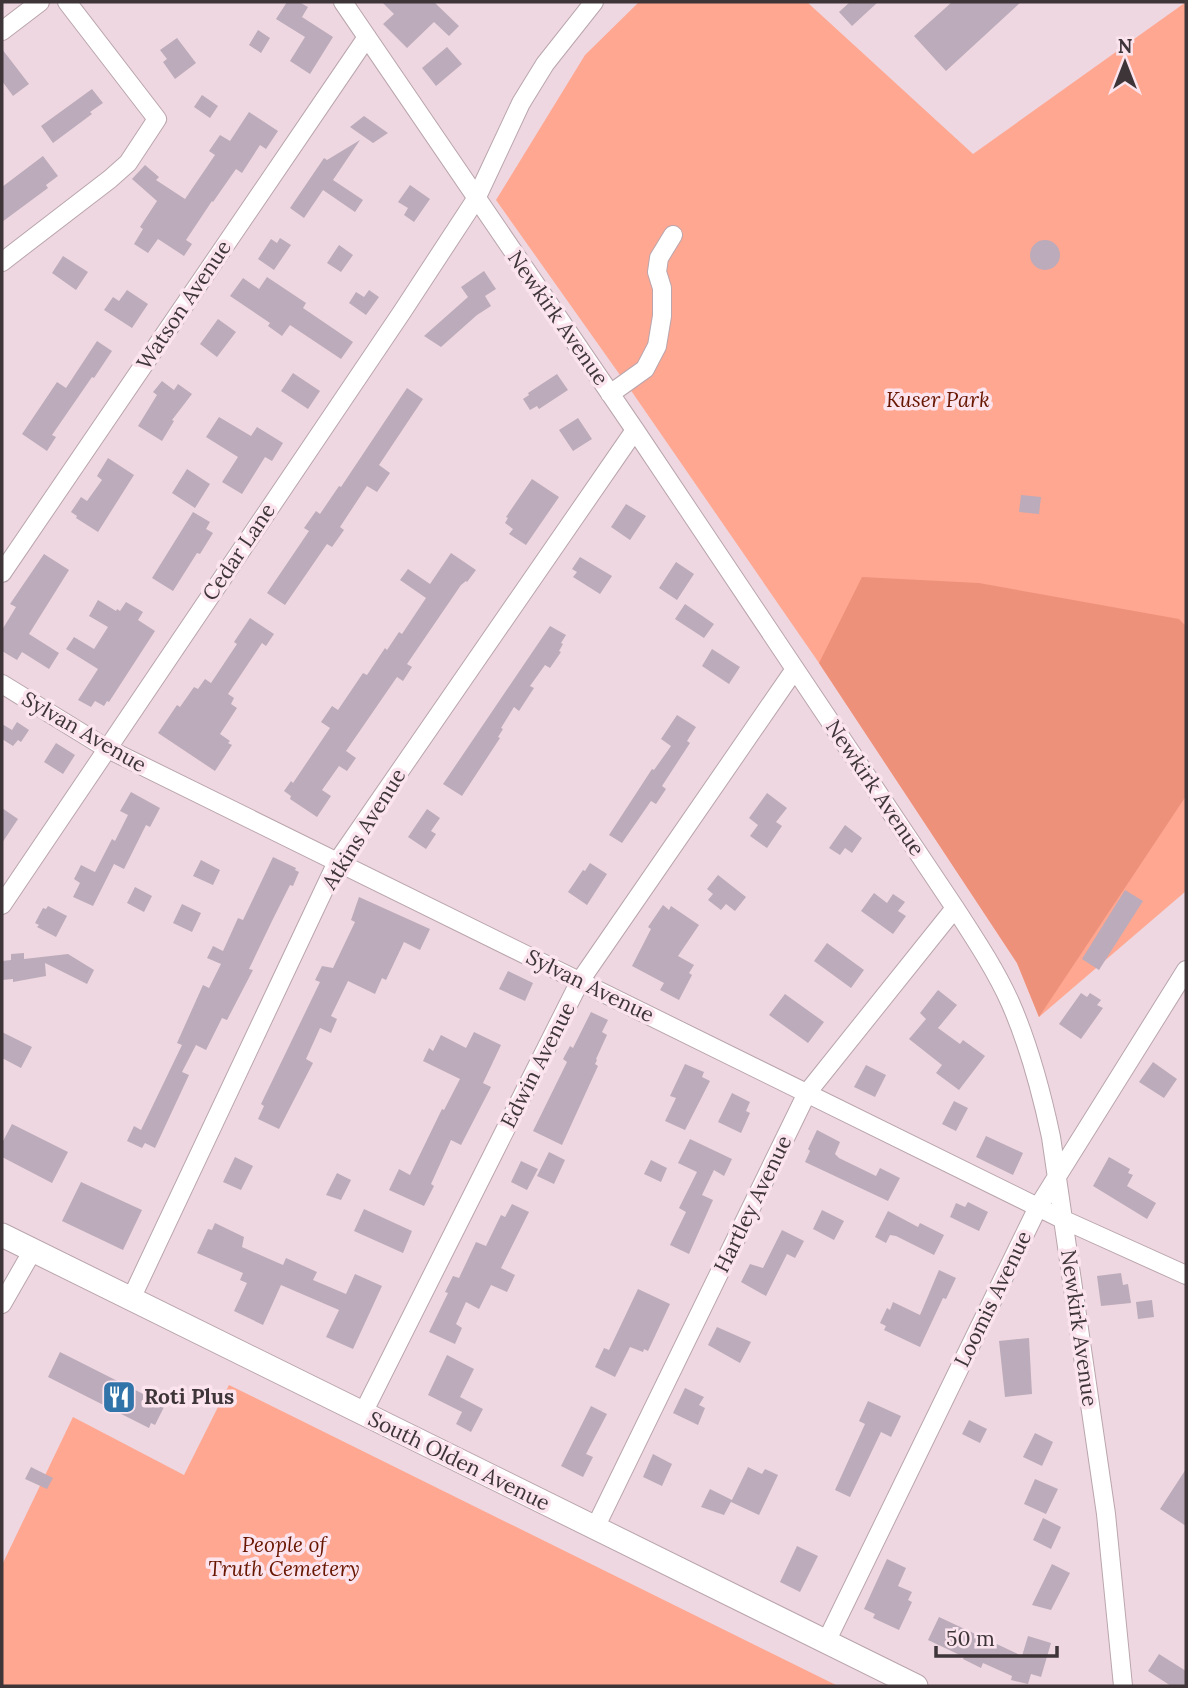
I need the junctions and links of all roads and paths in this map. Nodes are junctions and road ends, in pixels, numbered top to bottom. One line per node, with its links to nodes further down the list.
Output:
1 (40, 2): 5 (street)
2 (67, 2): 9 (street)
3 (343, 2): 6 (street, Newkirk Avenue)
4 (594, 2): 7 (street, Cedar Lane)
5 (2, 31)
6 (367, 37): 7 (street, Newkirk Avenue); 12 (street, Watson Avenue)
7 (476, 199): 10 (street, Newkirk Avenue); 15 (street, Cedar Lane)
8 (673, 235): 10 (street)
9 (2, 262)
10 (610, 394): 11 (street, Newkirk Avenue)
11 (635, 430): 13 (street, Newkirk Avenue); 16 (street, Atkins Avenue)
12 (2, 573)
13 (795, 668): 18 (street, Newkirk Avenue); 20 (street, Edwin Avenue)
14 (2, 684): 15 (street, Sylvan Avenue)
15 (106, 748): 16 (street, Sylvan Avenue); 17 (street, Cedar Lane)
16 (337, 862): 20 (street, Sylvan Avenue); 28 (street, Atkins Avenue)
17 (2, 905)
18 (955, 908): 21 (street, Hartley Avenue); 22 (street, Newkirk Avenue)
19 (1186, 970): 22 (street, Loomis Avenue)
20 (580, 981): 21 (street, Sylvan Avenue); 30 (street, Edwin Avenue)
21 (807, 1093): 23 (street, Sylvan Avenue); 31 (street, Hartley Avenue)
22 (1057, 1177): 23 (street, Loomis Avenue); 24 (street, Newkirk Avenue)
23 (1038, 1207): 24 (street, Sylvan Avenue); 32 (street, Loomis Avenue)
24 (1062, 1219): 27 (street, Sylvan Avenue); 34 (street, Newkirk Avenue)
25 (2, 1235): 26 (main road, South Olden Avenue)
26 (33, 1250): 28 (main road, South Olden Avenue); 29 (street)
27 (1186, 1275)
28 (131, 1299): 30 (main road, South Olden Avenue)
29 (2, 1304)
30 (363, 1413): 31 (main road, South Olden Avenue)
31 (595, 1528): 32 (main road, South Olden Avenue)
32 (826, 1642): 33 (main road, South Olden Avenue)
33 (916, 1686)
34 (1123, 1686)

